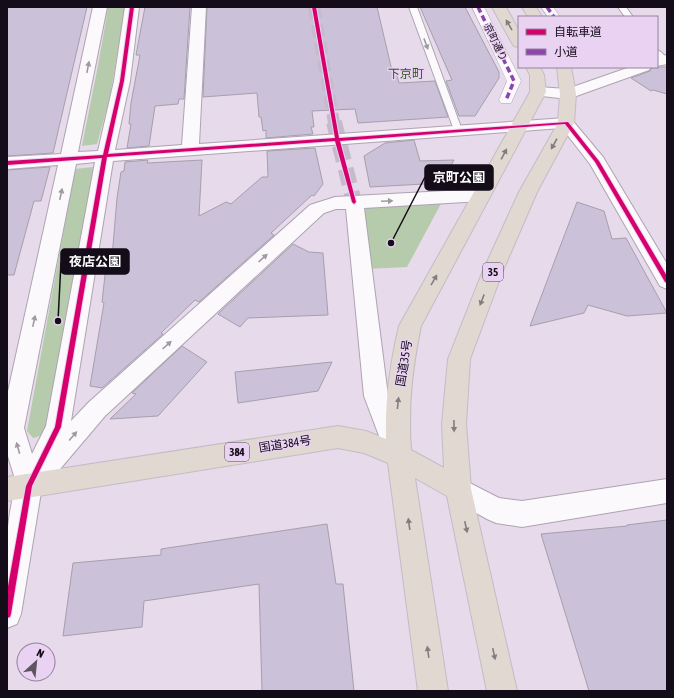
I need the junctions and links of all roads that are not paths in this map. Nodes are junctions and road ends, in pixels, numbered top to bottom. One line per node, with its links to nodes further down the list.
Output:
1 (100, 7): 25 (street, one-way to 1)
2 (132, 7): 24 (street)
3 (199, 7): 23 (street)
4 (413, 7): 22 (lane, one-way to 22)
5 (478, 7): 19 (street, 京町通り)
6 (499, 7): 13 (highway, one-way to 6)
7 (529, 7): 10 (highway)
8 (547, 7): 11 (street)
9 (622, 7): 12 (lane)
10 (534, 16)
11 (553, 16)
12 (628, 16)
13 (518, 41)
14 (534, 68): 17 (highway)
15 (564, 68): 18 (highway, 35)
16 (641, 68): 18 (street)
17 (538, 92): 18 (street); 21 (highway, 国道35号)
18 (568, 94): 20 (highway, 35)
19 (506, 100)
20 (566, 123): 21 (street); 29 (street); 32 (highway, 35, one-way to 32)
21 (518, 127): 22 (street); 27 (highway, 国道35号, one-way to 21)
22 (458, 130): 23 (street)
23 (190, 150): 24 (street)
24 (105, 156): 25 (street); 31 (street)
25 (68, 159): 26 (street); 31 (street, one-way to 25)
26 (7, 163)
27 (482, 196): 28 (street, one-way to 27); 30 (highway, 国道35号, one-way to 27)
28 (354, 202): 30 (street); 31 (street, one-way to 28)
29 (667, 281)
30 (399, 456): 31 (highway, 国道384号 / 384); 32 (highway, 国道384号 / 384); 35 (highway, 国道35号, one-way to 30)
31 (18, 487): 34 (street)
32 (458, 488): 33 (street); 36 (highway, 35, one-way to 36)
33 (667, 491)
34 (7, 614)
35 (434, 691)
36 (502, 691)

